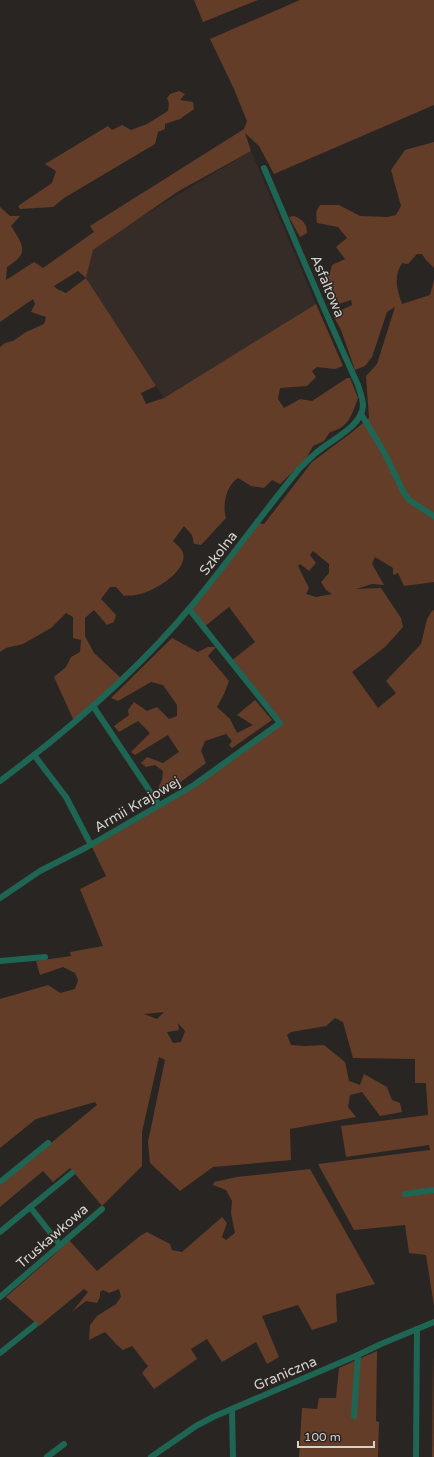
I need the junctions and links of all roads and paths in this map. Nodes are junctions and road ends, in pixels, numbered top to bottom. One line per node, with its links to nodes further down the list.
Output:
1 (264, 168): 2 (street, Asfaltowa)
2 (361, 414): 3 (street); 4 (street, Szkolna)
3 (434, 516)
4 (189, 609): 5 (street, Szkolna); 8 (street, Armii Krajowej)
5 (93, 706): 6 (street, Szkolna); 8 (street)
6 (34, 754): 7 (street, Szkolna); 9 (street)
7 (0, 781)
8 (159, 805): 9 (street, Armii Krajowej)
9 (91, 845): 10 (street, Armii Krajowej)
10 (0, 898)
11 (45, 957): 12 (street)
12 (0, 961)
13 (48, 1143): 15 (street)
14 (72, 1173): 18 (street)
15 (0, 1182)
16 (434, 1190): 17 (street)
17 (405, 1194)
18 (30, 1207): 20 (street); 21 (street)
19 (102, 1209): 21 (street, Truskawkowa)
20 (0, 1232)
21 (60, 1245): 22 (street, Truskawkowa)
22 (0, 1297)
23 (434, 1322): 25 (street, Graniczna)
24 (35, 1325): 26 (street)
25 (417, 1329): 27 (street, Graniczna); 34 (street)
26 (0, 1353)
27 (358, 1355): 28 (street, Graniczna); 29 (street)
28 (232, 1409): 32 (street, Graniczna); 33 (street)
29 (354, 1416)
30 (64, 1444): 31 (street)
31 (47, 1457)
32 (151, 1457)
33 (233, 1457)
34 (416, 1457)

